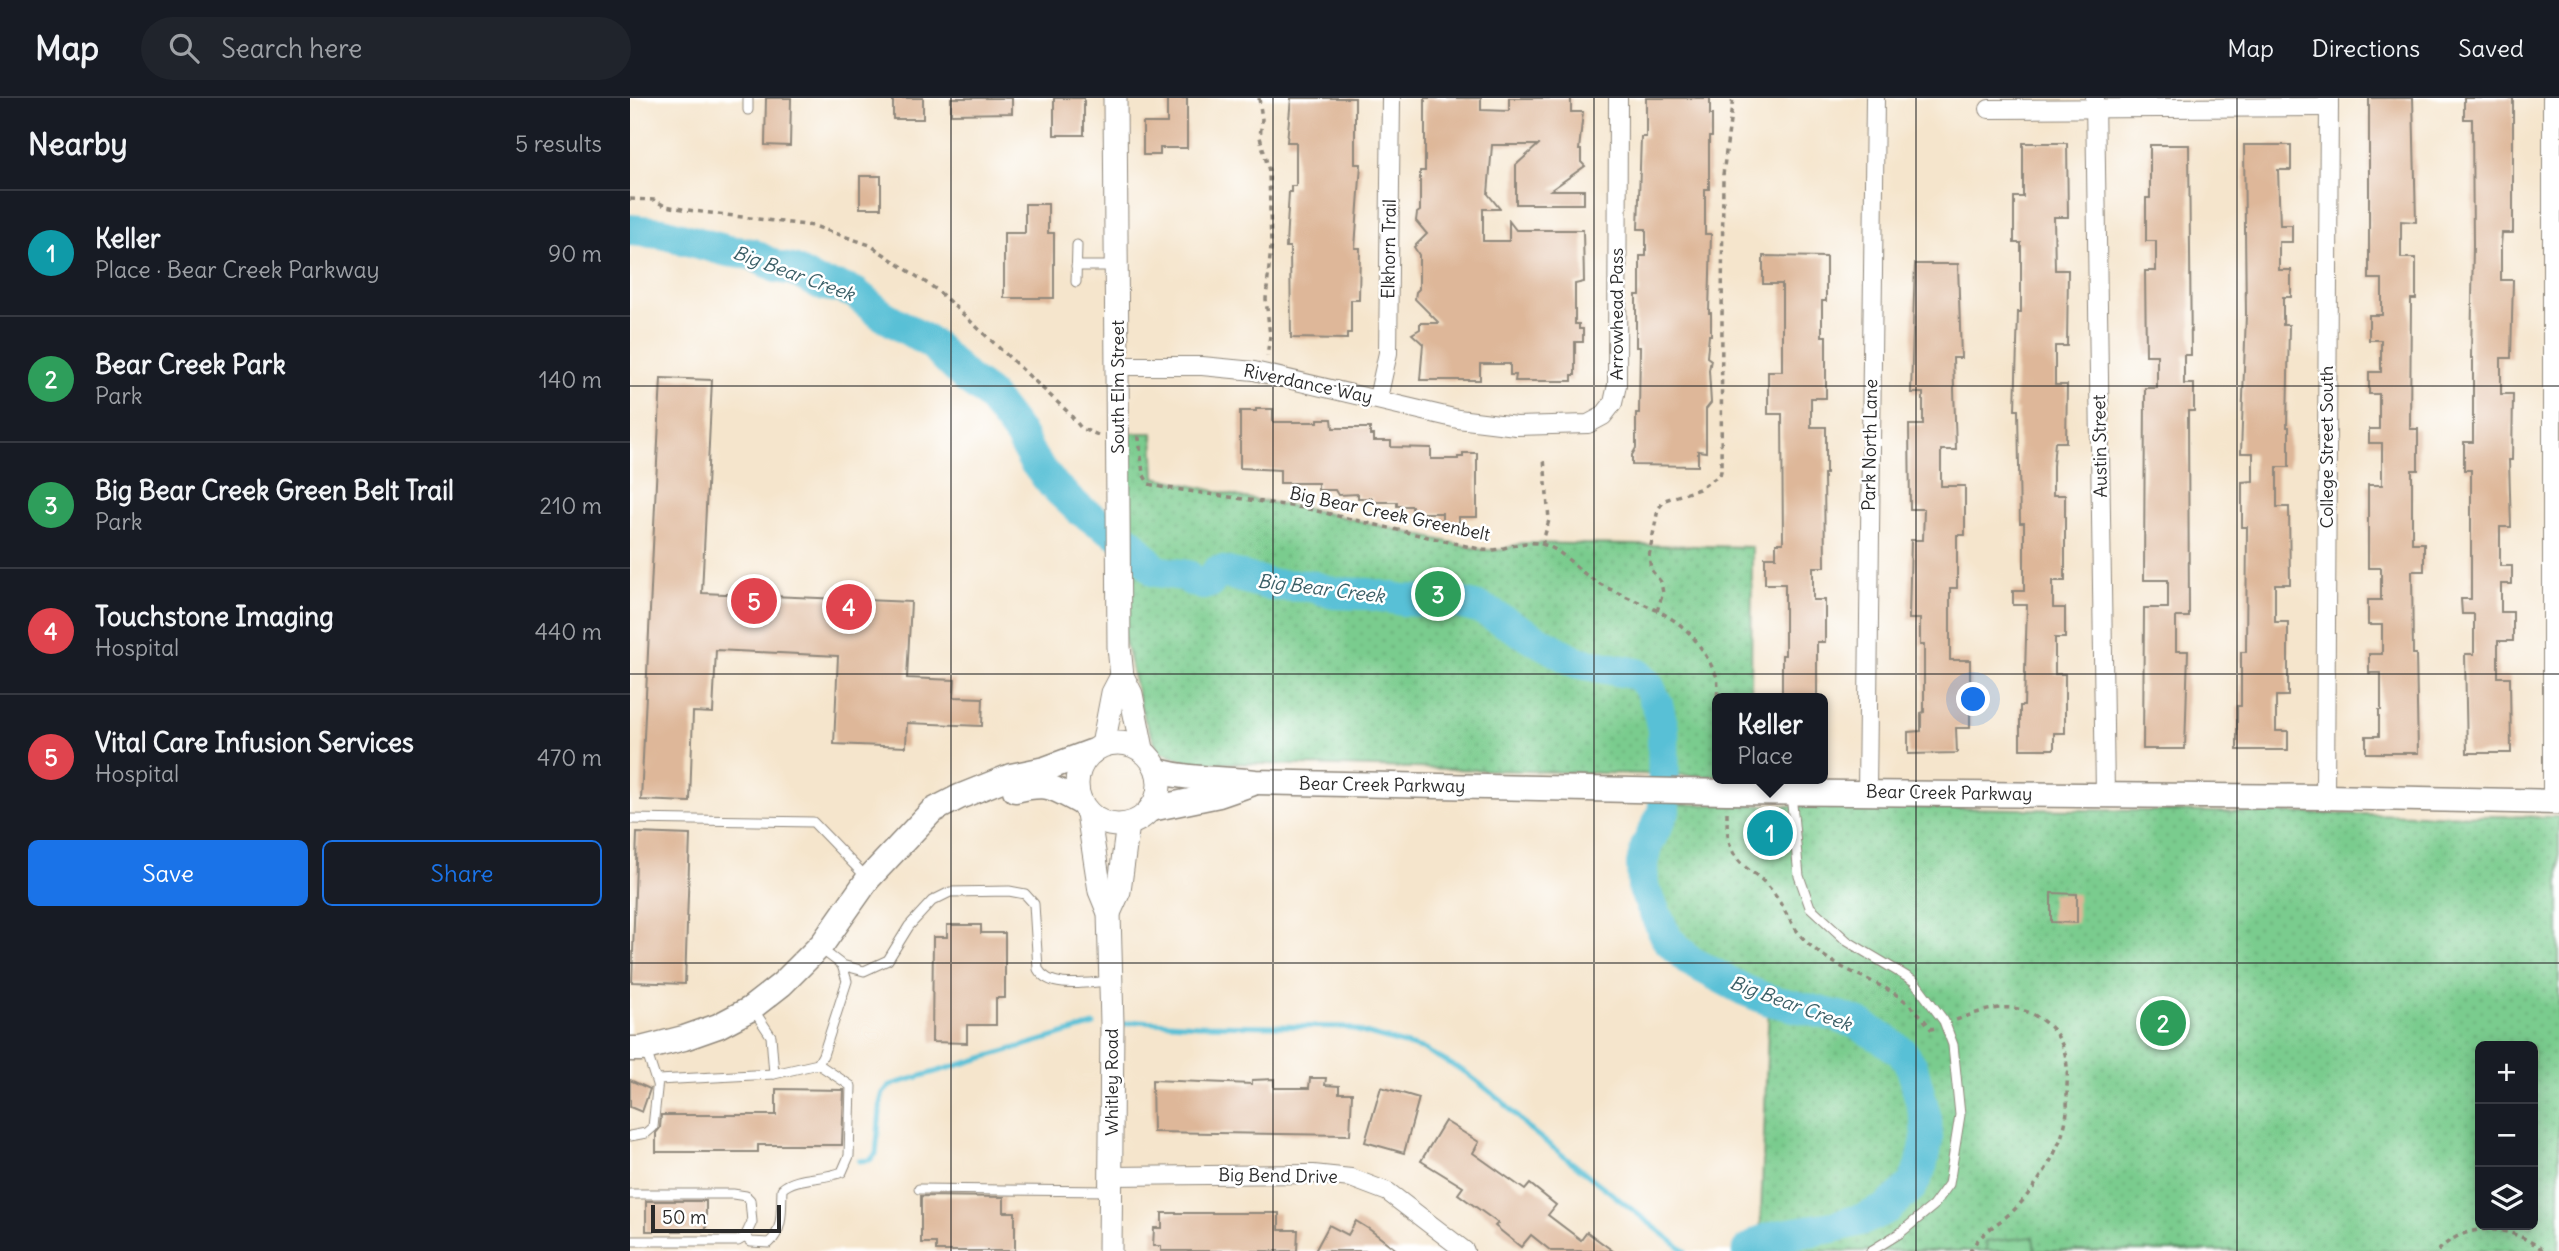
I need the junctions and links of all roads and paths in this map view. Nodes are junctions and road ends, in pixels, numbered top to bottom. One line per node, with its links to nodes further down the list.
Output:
1 (748, 98): 12 (lane)
2 (1115, 98): 16 (street, South Elm Street)
3 (1259, 98): 18 (path)
4 (1391, 98): 20 (street, Elkhorn Trail)
5 (1618, 98): 21 (street, Arrowhead Pass)
6 (1733, 98): 26 (path)
7 (1875, 98): 35 (street, Park North Lane)
8 (2552, 98): 38 (street)
9 (2095, 103): 10 (street); 11 (street); 36 (street, Austin Street)
10 (2329, 103): 37 (street, College Street South)
11 (1989, 109)
12 (747, 110)
13 (630, 199): 22 (path)
14 (1077, 245): 15 (lane)
15 (1076, 266): 16 (lane); 17 (lane)
16 (1117, 266): 19 (street, South Elm Street)
17 (1076, 282)
18 (1266, 361)
19 (1118, 366): 20 (street, Riverdance Way); 27 (street, South Elm Street)
20 (1378, 398): 21 (street, Riverdance Way)
21 (1494, 425)
22 (1103, 437)
23 (1131, 438): 25 (path, Big Bear Creek Greenbelt)
24 (1544, 458): 25 (path)
25 (1542, 545): 26 (path)
26 (1657, 611): 28 (path)
27 (1122, 676): 29 (street, South Elm Street); 30 (street, South Elm Street)
28 (1717, 693)
29 (1097, 748): 30 (street); 39 (street); 43 (main road)
30 (1142, 750): 31 (street)
31 (1158, 771): 32 (main road, Bear Creek Parkway); 40 (street)
32 (1255, 782): 33 (main road, Bear Creek Parkway); 40 (main road, Bear Creek Parkway)
33 (1727, 792): 34 (main road, Bear Creek Parkway); 50 (path)
34 (1791, 792): 35 (main road, Bear Creek Parkway); 50 (lane)
35 (1867, 792): 36 (main road, Bear Creek Parkway)
36 (2105, 795): 37 (main road, Bear Creek Parkway)
37 (2325, 797): 38 (main road, Bear Creek Parkway)
38 (2556, 802)
39 (1084, 808): 42 (street); 43 (main road); 45 (street, Whitley Road)
40 (1151, 809): 42 (street)
41 (630, 820): 44 (lane)
42 (1128, 824): 45 (street, Whitley Road)
43 (918, 829): 44 (main road)
44 (868, 879): 46 (main road)
45 (1110, 912): 48 (street, Whitley Road)
46 (818, 948): 47 (lane); 49 (main road)
47 (842, 965): 48 (lane); 52 (lane)
48 (1111, 981): 56 (street, Whitley Road)
49 (752, 1007): 51 (main road); 53 (lane)
50 (1946, 1024): 63 (lane); 64 (path)
51 (638, 1049): 54 (lane)
52 (818, 1064): 53 (lane); 59 (lane)
53 (774, 1074): 54 (lane)
54 (657, 1084): 55 (lane)
55 (630, 1136)
56 (1111, 1183): 57 (lane); 61 (street, Whitley Road); 62 (street, Big Bend Drive)
57 (919, 1189)
58 (630, 1194): 59 (lane)
59 (745, 1237): 60 (lane)
60 (630, 1241)
61 (1110, 1251)
62 (1465, 1251)
63 (1871, 1251)
64 (1970, 1251)
65 (2438, 1251): 66 (path)
66 (2544, 1251)

